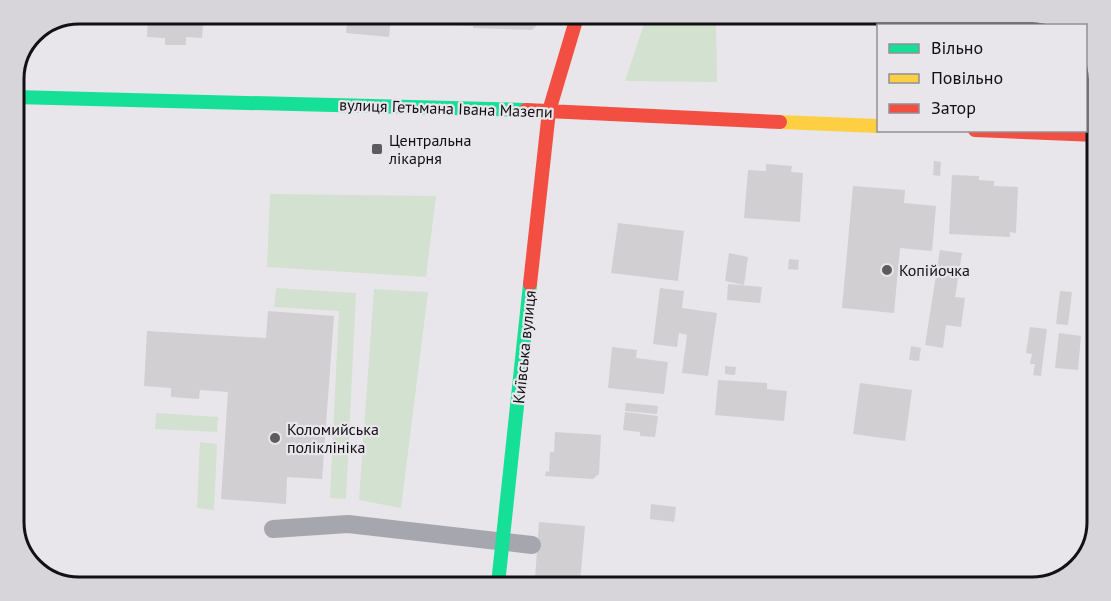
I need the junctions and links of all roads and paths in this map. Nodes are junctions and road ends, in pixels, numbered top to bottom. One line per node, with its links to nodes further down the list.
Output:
1 (575, 24): 3 (main road, Київська вулиця)
2 (24, 97): 3 (main road, вулиця Гетьмана Івана Мазепи)
3 (549, 111): 4 (main road, вулиця Гетьмана Івана Мазепи); 8 (main road, Київська вулиця)
4 (877, 126)
5 (1025, 132): 6 (main road)
6 (1087, 135)
7 (273, 529): 8 (lane)
8 (504, 542): 9 (lane); 10 (main road, Київська вулиця)
9 (532, 545)
10 (499, 577)

